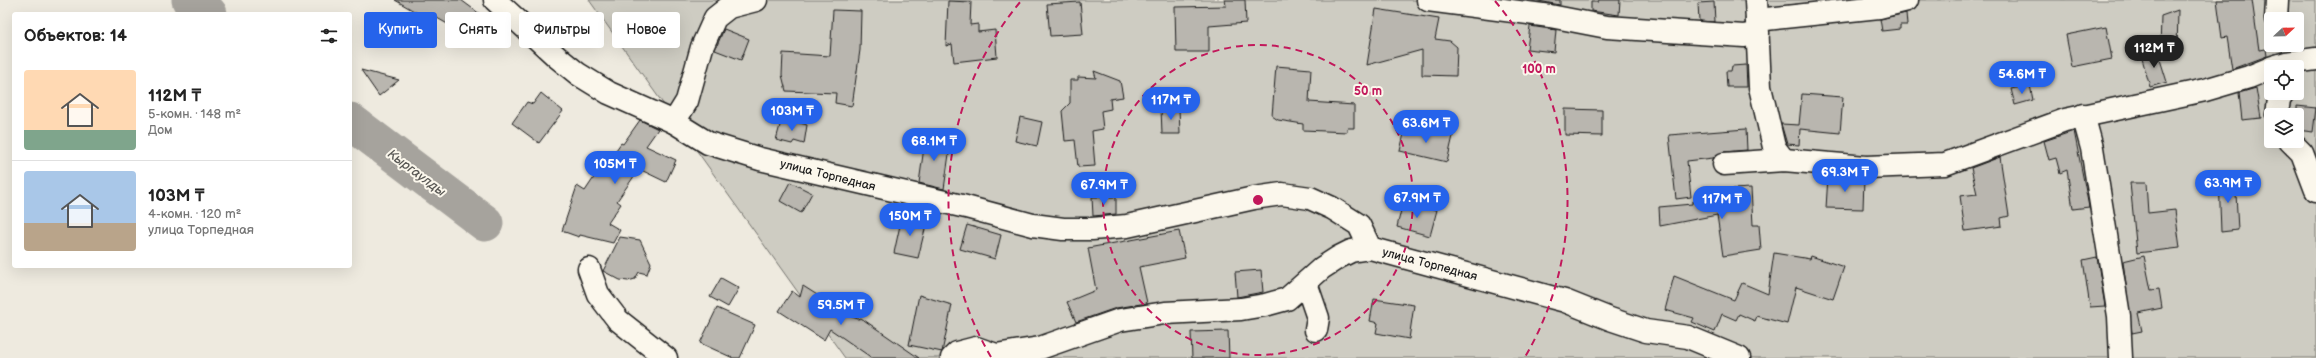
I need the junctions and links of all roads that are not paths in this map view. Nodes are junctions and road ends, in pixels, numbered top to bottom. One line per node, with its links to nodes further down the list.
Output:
1 (495, 0): 12 (street, улица Торпедная)
2 (756, 0): 12 (street)
3 (1428, 0): 7 (street)
4 (1907, 0): 7 (street)
5 (2276, 0): 6 (street)
6 (2276, 12)
7 (1757, 18): 14 (street)
8 (2316, 58): 9 (street)
9 (2298, 60)
10 (2264, 70): 11 (street)
11 (2083, 115): 14 (street); 24 (street)
12 (674, 122): 17 (street, улица Торпедная)
13 (2297, 148): 16 (street)
14 (1784, 160): 15 (street)
15 (1724, 164)
16 (2316, 190)
17 (1370, 248): 19 (street); 23 (street, улица Торпедная)
18 (590, 269): 21 (street)
19 (1306, 283): 20 (street); 22 (street)
20 (1320, 324)
21 (666, 358)
22 (952, 358)
23 (1739, 358)
24 (2121, 358)

